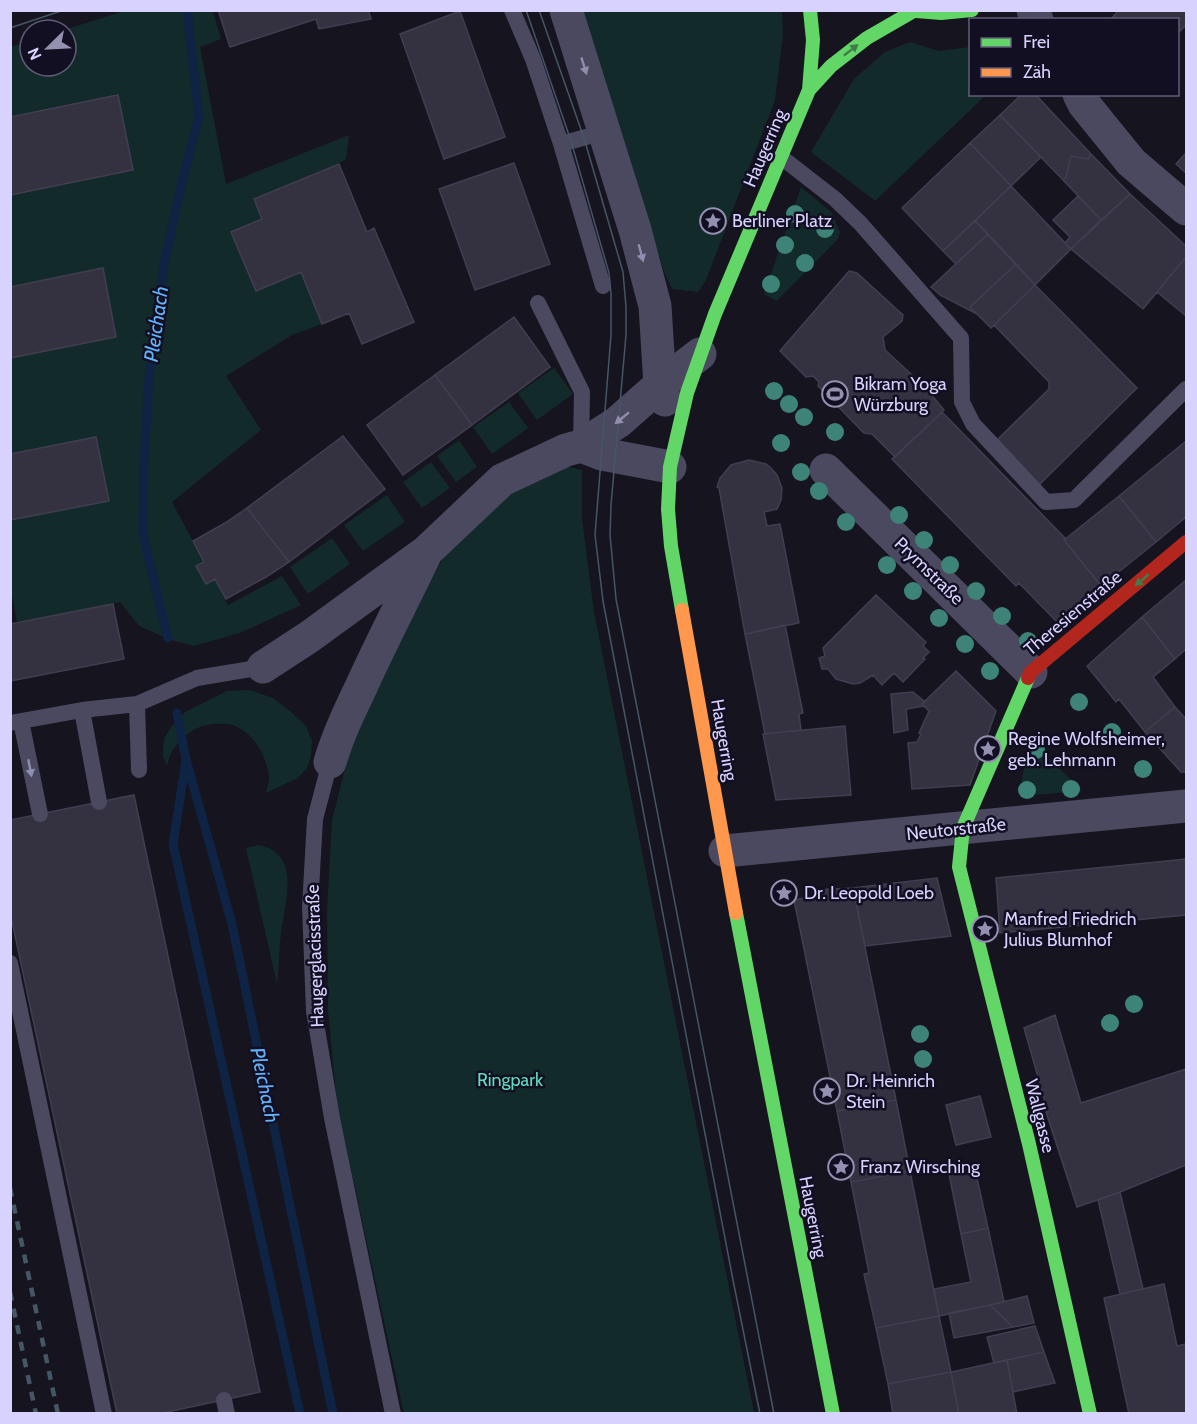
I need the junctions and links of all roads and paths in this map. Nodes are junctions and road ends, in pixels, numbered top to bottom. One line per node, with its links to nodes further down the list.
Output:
1 (512, 10): 9 (lane)
2 (566, 10): 8 (street, one-way to 8)
3 (810, 10): 6 (main road, Haugerring)
4 (972, 10): 5 (main road)
5 (908, 11): 6 (main road, Haugerring, one-way to 5)
6 (809, 90): 10 (main road, Haugerring)
7 (1080, 96): 11 (street)
8 (604, 132): 9 (lane); 15 (street, one-way to 15)
9 (561, 144): 12 (lane)
10 (781, 158): 14 (main road, Haugerring); 16 (lane)
11 (1186, 209)
12 (603, 286)
13 (538, 303): 18 (lane)
14 (700, 354): 15 (street); 17 (main road, Haugerring)
15 (660, 385): 17 (street); 18 (street, Haugerglacisstraße, one-way to 18)
16 (1186, 389)
17 (677, 434): 19 (main road, Haugerring)
18 (581, 446): 19 (street); 22 (street, Haugerglacisstraße)
19 (670, 467): 34 (main road, Haugerring)
20 (826, 470): 24 (street, Prymstraße)
21 (1186, 542): 24 (main road, Theresienstraße, one-way to 24)
22 (427, 551): 23 (street, Haugerglacisstraße); 28 (street, Haugerglacisstraße)
23 (263, 667): 25 (lane, Haugerglacisstraße)
24 (1031, 672): 33 (main road, Theresienstraße)
25 (137, 704): 26 (lane, Haugerglacisstraße); 29 (lane)
26 (82, 710): 27 (lane, Haugerglacisstraße); 30 (lane)
27 (16, 722): 32 (lane, one-way to 32)
28 (330, 762): 37 (lane, Haugerglacisstraße)
29 (139, 770)
30 (99, 802)
31 (1186, 806): 33 (street, Neutorstraße)
32 (40, 814)
33 (963, 828): 34 (street, Neutorstraße); 39 (main road, Wallgasse)
34 (725, 851): 38 (main road, Haugerring)
35 (10, 963): 36 (lane)
36 (104, 1413)
37 (393, 1413)
38 (833, 1413)
39 (1090, 1413)

